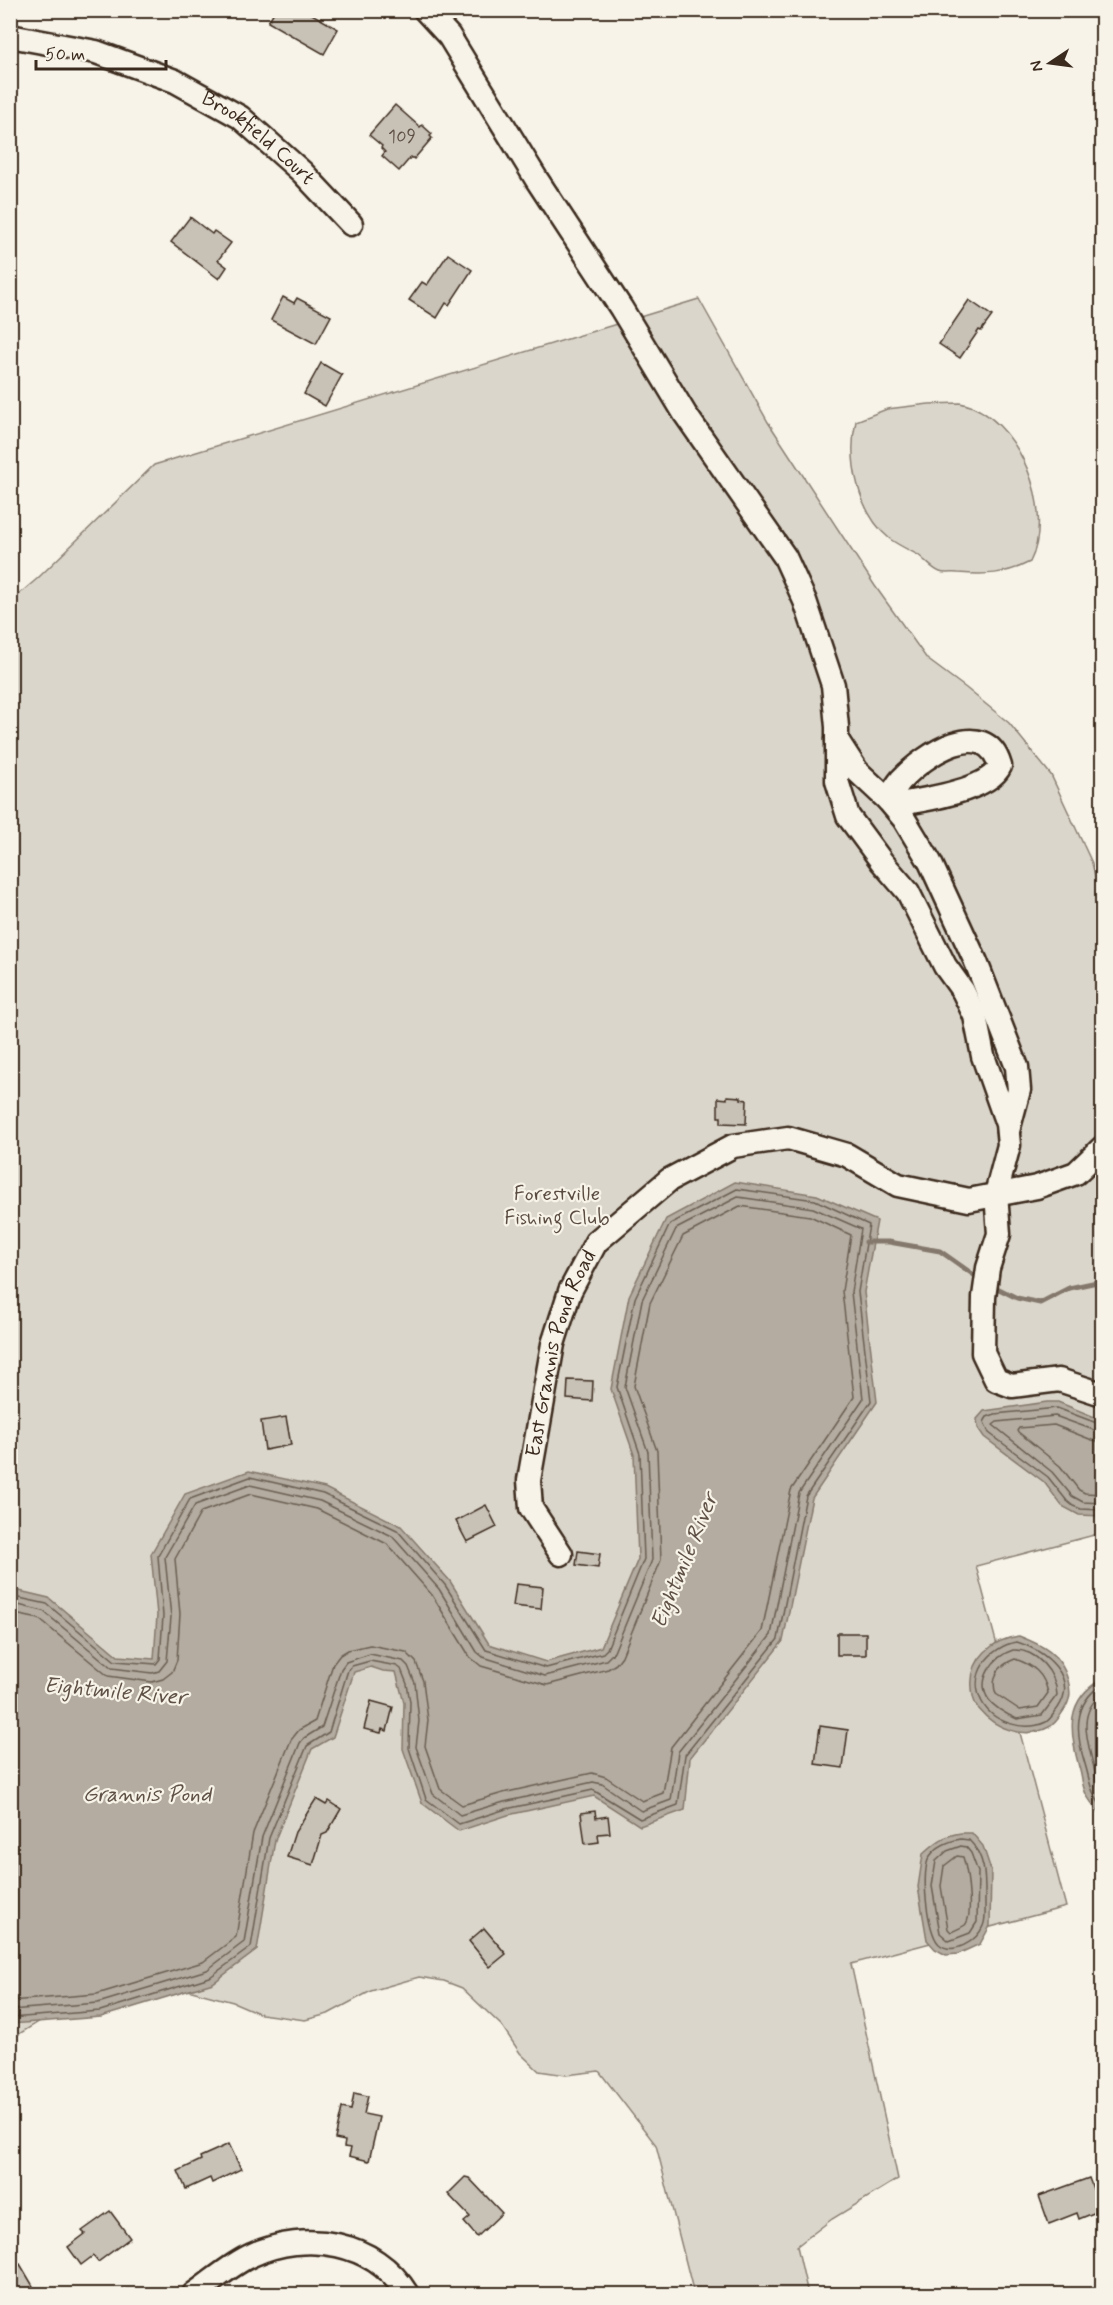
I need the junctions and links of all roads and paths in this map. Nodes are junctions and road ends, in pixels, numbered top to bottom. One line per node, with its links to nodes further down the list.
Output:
1 (425, 10): 4 (street)
2 (10, 36): 3 (street, Brookfield Court)
3 (351, 224)
4 (837, 740): 5 (street); 5 (street)
5 (1008, 1133): 7 (street)
6 (1102, 1148): 7 (street, East Grannis Pond Road)
7 (996, 1194): 8 (street); 9 (street, East Grannis Pond Road)
8 (1102, 1394)
9 (561, 1554)
10 (194, 2295): 11 (street)
11 (407, 2295)

